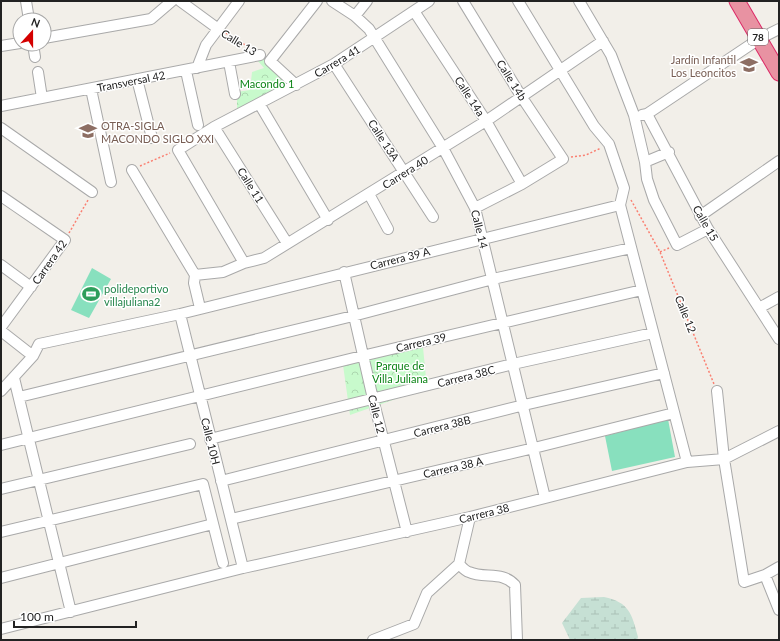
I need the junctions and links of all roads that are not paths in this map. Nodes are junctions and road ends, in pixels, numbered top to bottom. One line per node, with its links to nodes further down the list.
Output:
1 (26, 1): 14 (street)
2 (172, 1): 18 (street)
3 (180, 1): 16 (street, Calle 13)
4 (239, 1): 16 (street)
5 (316, 1): 35 (street)
6 (332, 1): 15 (street, Calle 14)
7 (367, 1): 15 (street)
8 (429, 1): 13 (street, Carrera 41)
9 (463, 1): 38 (street, Calle 14b)
10 (518, 1): 30 (street)
11 (580, 1): 21 (street)
12 (737, 1): 20 (highway, 78)
13 (414, 11): 19 (street, Carrera 41); 44 (street, Calle 14a)
14 (28, 12)
15 (355, 16): 19 (street, Calle 14)
16 (217, 28): 29 (street)
17 (779, 29): 20 (street)
18 (52, 37)
19 (374, 38): 28 (street, Carrera 41); 49 (street, Calle 14)
20 (759, 40): 33 (highway, 78); 42 (street)
21 (603, 41): 30 (street, Carrera 40); 43 (street)
22 (12, 44): 23 (street)
23 (1, 46)
24 (34, 52): 26 (street)
25 (260, 55): 27 (street, Transversal 42)
26 (35, 57)
27 (229, 62): 29 (street, Transversal 42); 37 (street)
28 (334, 64): 35 (street, Carrera 41); 54 (street, Calle 13A)
29 (197, 68): 31 (street, Transversal 42)
30 (560, 70): 38 (street, Carrera 40); 60 (street)
31 (186, 71): 34 (street, Transversal 42); 45 (street)
32 (38, 72): 39 (street)
33 (779, 73)
34 (137, 79): 36 (street, Transversal 42); 48 (street)
35 (296, 85): 40 (street, Carrera 41)
36 (91, 89): 39 (street, Transversal 42); 55 (street)
37 (235, 94)
38 (521, 96): 44 (street, Carrera 40); 56 (street, Calle 14b)
39 (42, 98): 41 (street, Transversal 42)
40 (260, 105): 46 (street, Carrera 41); 64 (street)
41 (1, 106)
42 (648, 114): 43 (street); 50 (street, Calle 15)
43 (634, 116): 52 (street)
44 (486, 121): 49 (street, Carrera 40); 56 (street, Calle 14a)
45 (198, 125)
46 (214, 127): 68 (street, Calle 11); 70 (street, Carrera 41)
47 (1, 128): 57 (street)
48 (152, 138)
49 (443, 148): 54 (street, Carrera 40); 61 (street, Calle 14)
50 (669, 152): 52 (street); 62 (street, Calle 15)
51 (779, 161): 62 (street)
52 (645, 162): 66 (street)
53 (132, 170): 73 (street)
54 (404, 172): 58 (street, Carrera 40); 63 (street, Calle 13A)
55 (111, 182)
56 (522, 184): 61 (street)
57 (92, 192)
58 (369, 194): 64 (street, Carrera 40); 65 (street)
59 (1, 196): 75 (street, Carrera 42)
60 (620, 205): 67 (street, Carrera 39 A); 69 (street)
61 (475, 208): 67 (street, Calle 14)
62 (700, 216): 66 (street, Calle 15)
63 (433, 217)
64 (328, 220): 68 (street, Carrera 40)
65 (388, 229)
66 (708, 229): 79 (street, Calle 15)
67 (482, 238): 72 (street, Carrera 39 A); 74 (street, Calle 14)
68 (287, 243): 70 (street, Carrera 40)
69 (631, 248): 74 (street); 76 (street)
70 (244, 263): 73 (street, Carrera 40)
71 (1, 265): 75 (street)
72 (344, 272): 78 (street, Carrera 39 A); 81 (street, Calle 12)
73 (195, 275): 78 (street)
74 (493, 280): 81 (street); 82 (street, Calle 14)
75 (31, 287): 83 (street, Carrera 42)
76 (642, 290): 82 (street, Carrera 39); 85 (street)
77 (779, 296): 79 (street)
78 (200, 308): 80 (street, Carrera 39 A)
79 (759, 308): 86 (street, Calle 15)
80 (180, 314): 87 (street, Calle 10H); 88 (street, Carrera 39 A)
81 (353, 316): 87 (street); 89 (street, Calle 12)
82 (503, 323): 89 (street, Carrera 39); 90 (street, Calle 14)
83 (1, 327)
84 (1, 331): 88 (street)
85 (653, 333): 90 (street, Carrera 38C); 91 (street)
86 (779, 339)
87 (190, 354): 95 (street); 96 (street, Calle 10H)
88 (33, 356): 92 (street)
89 (362, 356): 96 (street, Carrera 39); 97 (street, Calle 12)
90 (513, 364): 97 (street, Carrera 38C); 98 (street, Calle 14)
91 (664, 373): 98 (street, Carrera 38B); 99 (street)
92 (14, 378): 93 (street); 95 (street)
93 (1, 391)
94 (717, 391): 107 (street)
95 (19, 396): 101 (street)
96 (200, 396): 101 (street, Carrera 39); 102 (street, Calle 10H)
97 (373, 399): 102 (street, Carrera 38C); 103 (street, Calle 12)
98 (524, 405): 103 (street, Carrera 38B); 106 (street, Calle 14)
99 (674, 413): 106 (street, Carrera 38 A); 108 (street)
100 (779, 431): 107 (street)
101 (29, 439): 105 (street, Carrera 39); 109 (street)
102 (210, 439): 110 (street, Calle 10H)
103 (383, 440): 110 (street, Carrera 38B); 111 (street, Calle 12)
104 (190, 444): 109 (street)
105 (1, 445)
106 (534, 448): 111 (street, Carrera 38 A); 113 (street, Calle 14)
107 (724, 459): 108 (street, Carrera 38); 125 (street)
108 (687, 462): 113 (street, Carrera 38)
109 (39, 480): 112 (street); 116 (street)
110 (221, 481): 115 (street, Calle 10H)
111 (394, 481): 115 (street, Carrera 38 A); 119 (street, Calle 12)
112 (1, 489)
113 (545, 498): 114 (street, Carrera 38)
114 (470, 517): 119 (street, Carrera 38); 122 (street)
115 (231, 519): 124 (street, Calle 10H)
116 (49, 520): 117 (street); 118 (street); 120 (street)
117 (213, 524): 120 (street); 121 (street)
118 (1, 532)
119 (407, 532): 124 (street, Carrera 38)
120 (59, 563): 126 (street); 128 (street)
121 (223, 563)
122 (459, 564): 130 (street); 131 (street)
123 (779, 567): 125 (street)
124 (243, 568): 128 (street, Carrera 38)
125 (764, 575): 127 (street)
126 (1, 578)
127 (779, 610)
128 (71, 612): 129 (street, Carrera 38)
129 (1, 629)
130 (373, 640)
131 (517, 640)

